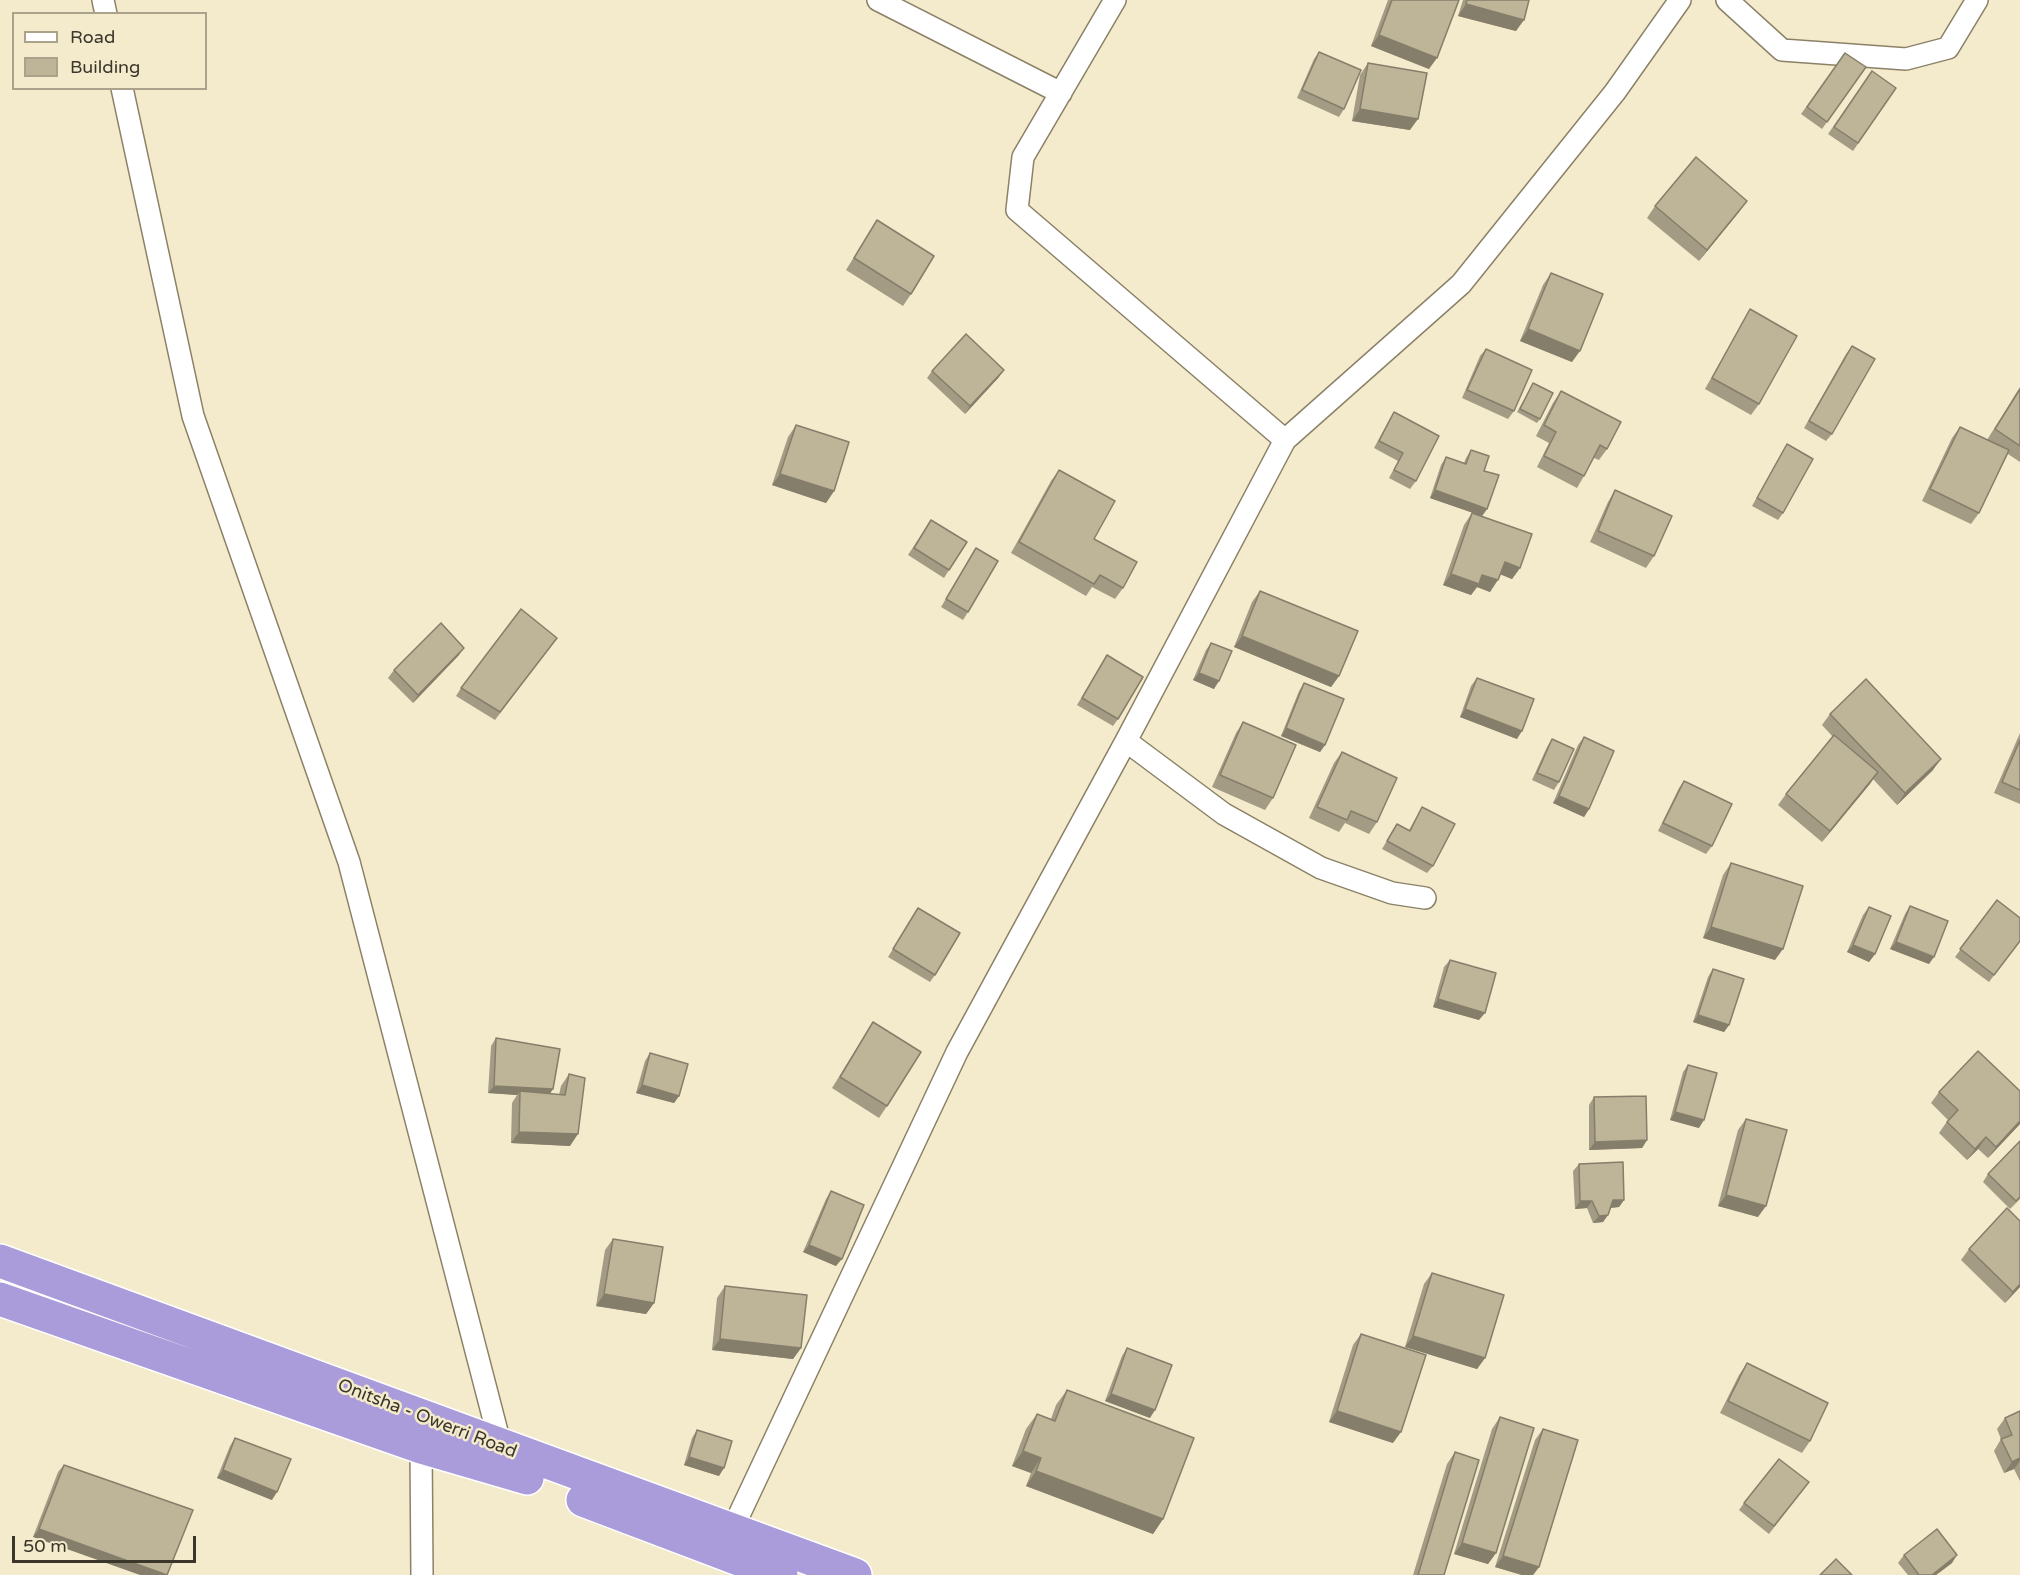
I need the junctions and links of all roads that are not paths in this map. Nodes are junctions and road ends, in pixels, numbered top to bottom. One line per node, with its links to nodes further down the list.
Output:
1 (878, 0): 7 (street)
2 (1115, 0): 7 (street)
3 (1680, 0): 8 (street)
4 (1727, 0): 5 (street)
5 (1977, 0)
6 (122, 90): 14 (street)
7 (1060, 93): 8 (street)
8 (1285, 440): 9 (street)
9 (1126, 741): 10 (street); 15 (street)
10 (1425, 898)
11 (0, 1262): 14 (highway, Onitsha - Owerri Road)
12 (0, 1299): 13 (highway, Onitsha - Owerri Road)
13 (421, 1447): 16 (street); 17 (highway, Onitsha - Owerri Road)
14 (501, 1447): 15 (highway, Onitsha - Owerri Road)
15 (732, 1530): 18 (highway, Onitsha - Owerri Road)
16 (422, 1575)
17 (781, 1575)
18 (855, 1575)

